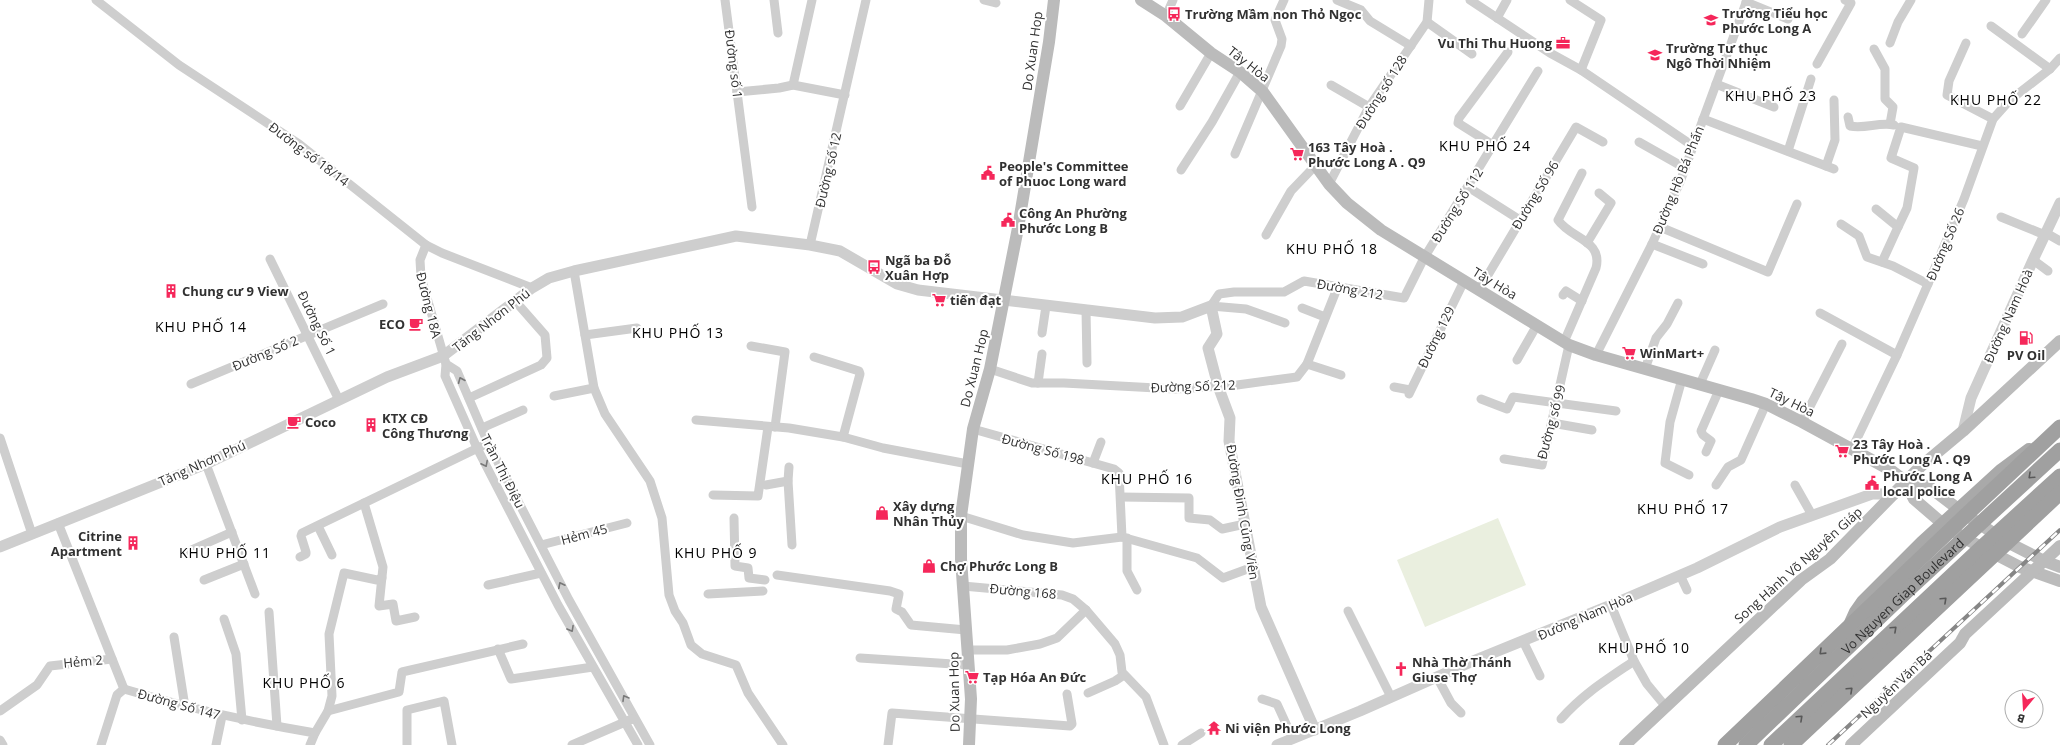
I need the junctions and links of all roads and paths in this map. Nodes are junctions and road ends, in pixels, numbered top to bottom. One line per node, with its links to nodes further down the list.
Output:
1 (96, 0): 85 (street, Đường số 18/14)
2 (725, 0): 45 (street, Đường số 1)
3 (774, 0): 26 (street)
4 (812, 0): 43 (street)
5 (866, 0): 47 (street)
6 (984, 0): 20 (street)
7 (1054, 0): 100 (main road, Do Xuan Hop)
8 (1141, 0): 21 (main road, Tây Hòa)
9 (1173, 0): 21 (street)
10 (1284, 0): 46 (street)
11 (1337, 0): 30 (street)
12 (1429, 0): 24 (street, Đường số 128)
13 (1470, 0): 22 (street)
14 (1507, 0): 22 (street)
15 (1570, 0): 38 (street)
16 (1845, 0): 36 (street)
17 (1911, 0): 28 (street)
18 (2046, 0): 27 (street)
19 (1746, 1): 23 (street); 42 (street, Đường Hồ Bá Phấn)
20 (996, 3)
21 (1166, 16): 33 (main road, Tây Hòa)
22 (1497, 18): 38 (street)
23 (1788, 19)
24 (1427, 22): 30 (street, Đường số 128); 34 (street)
25 (1991, 26): 37 (street)
26 (778, 33)
27 (2022, 34)
28 (1890, 43)
29 (1966, 43): 54 (street)
30 (1411, 46): 50 (street, Đường số 128)
31 (1874, 49): 55 (street)
32 (1508, 52): 59 (street)
33 (1211, 53): 40 (main road, Tây Hòa); 49 (street)
34 (1472, 54)
35 (2060, 58): 37 (street, Đường Số 26)
36 (1818, 64)
37 (2050, 69): 54 (street, Đường Số 26)
38 (1581, 70): 60 (street)
39 (1538, 71): 59 (street, Đường Số 112)
40 (1240, 72): 46 (main road, Tây Hòa); 66 (street)
41 (1811, 79): 62 (street)
42 (1716, 84): 51 (street); 53 (street, Đường Hồ Bá Phấn)
43 (792, 85): 45 (street); 47 (street)
44 (1331, 86): 50 (street)
45 (737, 92): 73 (street, Đường số 1)
46 (1263, 92): 63 (street); 64 (main road, Tây Hòa)
47 (845, 95): 86 (street, Đường số 12)
48 (1834, 100): 62 (street)
49 (1180, 106)
50 (1369, 107): 68 (street, Đường số 128)
51 (1774, 107)
52 (1848, 117): 55 (street)
53 (1703, 119): 60 (street, Đường Hồ Bá Phấn); 62 (street)
54 (1993, 119): 61 (street, Đường Số 26)
55 (1890, 124): 56 (street)
56 (1901, 127): 61 (street); 79 (street)
57 (1603, 142): 76 (street, Đường Số 96)
58 (1639, 142): 65 (street)
59 (1493, 145): 69 (street, Đường Số 112)
60 (1693, 146): 65 (street, Đường Hồ Bá Phấn)
61 (1982, 146): 95 (street, Đường Số 26)
62 (1788, 151)
63 (1235, 154)
64 (1316, 166): 68 (main road, Tây Hòa); 80 (street)
65 (1685, 168): 78 (street, Đường Hồ Bá Phấn)
66 (1181, 170)
67 (1582, 173): 83 (street)
68 (1329, 184): 87 (main road, Tây Hòa)
69 (1468, 187): 76 (street); 87 (street, Đường Số 112)
70 (1599, 193): 83 (street)
71 (2060, 203): 81 (street, Đường Nam Hoà)
72 (1797, 204): 78 (street)
73 (752, 207)
74 (1876, 209): 79 (street)
75 (2001, 217): 81 (street)
76 (1520, 220): 98 (street, Đường Số 96)
77 (1841, 224): 90 (street)
78 (1660, 227): 84 (street, Đường Hồ Bá Phấn)
79 (1898, 227): 90 (street)
80 (1266, 234)
81 (2045, 234): 82 (street); 89 (street, Đường Nam Hoà)
82 (2060, 241)
83 (1587, 243): 101 (street, Đường số 99)
84 (1652, 244): 91 (street); 123 (street, Đường Hồ Bá Phấn)
85 (426, 245): 97 (street, Đường số 18/14); 126 (street, Đường 18A)
86 (810, 245): 92 (street, Tăng Nhơn Phú); 100 (street, Tăng Nhơn Phú)
87 (1424, 258): 94 (main road, Tây Hòa); 96 (street, Đường 212)
88 (270, 259): 116 (street, Đường Số 1)
89 (2033, 260): 93 (street); 157 (street, Đường Nam Hoà)
90 (1882, 262): 95 (street)
91 (1703, 264)
92 (574, 271): 97 (street, Tăng Nhơn Phú); 115 (street)
93 (2048, 271)
94 (1464, 281): 98 (main road, Tây Hòa); 138 (street, Đường 129)
95 (1928, 284): 124 (street, Đường Số 26)
96 (1338, 286): 106 (street, Đường 212); 110 (street, Đường Số 212)
97 (532, 288): 102 (street, Tăng Nhơn Phú)
98 (1479, 290): 112 (main road, Tây Hòa)
99 (1563, 295): 101 (street)
100 (1004, 301): 105 (street); 130 (main road, Do Xuan Hop)
101 (1582, 301): 118 (street, Đường số 99)
102 (516, 302): 126 (street, Tăng Nhơn Phú); 142 (street)
103 (1678, 303): 131 (street)
104 (383, 304): 116 (street, Đường Số 2)
105 (1046, 306): 108 (street); 114 (street)
106 (1212, 306): 108 (street); 111 (street); 137 (street, Đường Đinh Củng Viên)
107 (1302, 308): 110 (street)
108 (1086, 310): 128 (street)
109 (1820, 313): 124 (street)
110 (1325, 317): 129 (street, Đường Số 212)
111 (1285, 323)
112 (1537, 325): 118 (main road, Tây Hòa); 127 (street)
113 (637, 328): 115 (street)
114 (1042, 333)
115 (585, 335): 139 (street)
116 (308, 336): 135 (street, Đường Số 2); 144 (street, Đường Số 1)
117 (2060, 341): 157 (main road, Song Hành Võ Nguyên Giáp)
118 (1567, 343): 123 (main road, Tây Hòa); 145 (street, Đường số 99)
119 (1842, 344): 150 (street)
120 (751, 346): 152 (street)
121 (1715, 350): 136 (street)
122 (1042, 354): 134 (street)
123 (1596, 355): 131 (main road, Tây Hòa)
124 (1897, 355): 163 (street, Đường Số 26)
125 (814, 357): 158 (street)
126 (445, 360): 142 (street, Trần Thị Điệu, one-way to 126); 144 (street, Tăng Nhơn Phú); 162 (street, Trần Thị Điệu)
127 (1517, 360)
128 (1087, 363)
129 (1307, 364): 132 (street); 137 (street, Đường Số 212)
130 (990, 369): 134 (street, Đường Số 212); 155 (main road, Do Xuan Hop)
131 (1644, 369): 133 (main road, Tây Hòa)
132 (1341, 375)
133 (1682, 379): 136 (main road, Tây Hòa); 171 (street)
134 (1038, 383): 137 (street, Đường Số 212)
135 (191, 384)
136 (1700, 384): 140 (main road, Tây Hòa)
137 (1218, 386): 189 (street, Đường Đinh Củng Viên)
138 (1394, 387)
139 (594, 388): 141 (street); 281 (street)
140 (1718, 390): 146 (main road, Tây Hòa); 165 (street)
141 (554, 396)
142 (469, 398): 153 (street, Trần Thị Điệu)
143 (1481, 399): 145 (street)
144 (339, 400): 168 (street, Tăng Nhơn Phú)
145 (1556, 402): 148 (street); 151 (street, Đường số 99)
146 (1766, 404): 150 (main road, Tây Hòa); 175 (street)
147 (524, 410): 153 (street)
148 (1616, 411)
149 (696, 420): 152 (street)
150 (1802, 422): 163 (main road, Tây Hòa)
151 (1552, 423): 156 (street); 166 (street, Đường số 99)
152 (772, 427): 158 (street); 180 (street)
153 (482, 428): 161 (street, Trần Thị Điệu)
154 (2060, 428): 183 (highway, Vo Nguyen Giap Boulevard)
155 (973, 429): 167 (street, Đường Số 198); 169 (main road, Do Xuan Hop)
156 (1592, 430)
157 (1963, 431): 173 (main road, Song Hành Võ Nguyên Giáp)
158 (843, 437): 169 (street)
159 (0, 438): 194 (street)
160 (1101, 442): 167 (street)
161 (488, 443): 162 (street); 199 (street, Trần Thị Điệu)
162 (477, 448): 182 (street); 210 (street, Trần Thị Điệu, one-way to 210)
163 (1852, 449): 173 (main road, Tây Hòa)
164 (2060, 450): 190 (highway, Vo Nguyen Giap Boulevard, one-way to 190)
165 (1706, 452)
166 (1504, 459)
167 (1093, 463): 181 (street, Đường Số 198)
168 (206, 464): 187 (street, Tăng Nhơn Phú); 193 (street)
169 (968, 464): 185 (main road, Do Xuan Hop)
170 (789, 467): 174 (street)
171 (1688, 475)
172 (2060, 476): 197 (highway, Vo Nguyen Giap Boulevard)
173 (1905, 481): 179 (main road, Song Hành Võ Nguyên Giáp); 183 (main road, Tây Hòa); 192 (main road, Tây Hòa)
174 (788, 482): 176 (street); 198 (street)
175 (1716, 484)
176 (766, 485)
177 (1795, 485): 184 (street)
178 (2060, 493): 197 (highway, Vo Nguyen Giap Boulevard)
179 (1894, 494): 184 (street, Đường Nam Hòa); 256 (main road, Song Hành Võ Nguyên Giáp)
180 (713, 495)
181 (1121, 496): 189 (street); 195 (street, Đường Số 198)
182 (364, 503): 191 (street); 215 (street)
183 (1962, 512): 190 (main road, Tây Hòa); 192 (highway, Vo Nguyen Giap Boulevard)
184 (1812, 515): 213 (street, Đường Nam Hòa)
185 (961, 516): 195 (street); 221 (main road, Do Xuan Hop)
186 (734, 518): 217 (street)
187 (58, 523): 194 (street, Tăng Nhơn Phú); 243 (street, Đường Số 147)
188 (627, 523): 199 (street, Hẻm 45)
189 (1245, 524): 209 (street, Đường Đinh Củng Viên)
190 (1979, 524): 196 (highway, Vo Nguyen Giap Boulevard); 197 (main road, Tây Hòa)
191 (318, 526): 205 (street); 206 (street)
192 (1947, 527): 196 (main road, Tây Hòa); 203 (highway); 219 (highway, Vo Nguyen Giap Boulevard); 235 (main road, Vo Nguyen Giap Boulevard)
193 (232, 532): 202 (street); 208 (street)
194 (32, 534): 201 (street, Tăng Nhơn Phú)
195 (1124, 537): 209 (street); 222 (street, Đường Số 198)
196 (1964, 538): 203 (highway, Vo Nguyen Giap Boulevard); 204 (main road, Tây Hòa)
197 (2001, 538): 204 (highway, Vo Nguyen Giap Boulevard); 207 (main road)
198 (792, 544)
199 (541, 545): 227 (street, Trần Thị Điệu, one-way to 199)
200 (2060, 546): 207 (main road, Nguyễn Văn Bá)
201 (0, 547)
202 (189, 551)
203 (1950, 551): 214 (highway, Vo Nguyen Giap Boulevard)
204 (1987, 551): 211 (main road); 290 (highway, Vo Nguyen Giap Boulevard, one-way to 204); 291 (highway, Vo Nguyen Giap Boulevard, one-way to 204)
205 (332, 555)
206 (300, 557)
207 (2054, 562): 211 (main road, Nguyễn Văn Bá)
208 (244, 564): 216 (street); 225 (street)
209 (1253, 567): 267 (street, Đường Đinh Củng Viên)
210 (541, 573): 220 (street); 228 (street, Trần Thị Điệu)
211 (2036, 573): 218 (main road); 292 (main road, Nguyễn Văn Bá)
212 (777, 575): 236 (street)
213 (1680, 575): 223 (street); 229 (street, Đường Nam Hòa)
214 (1924, 575): 219 (highway); 289 (highway, Vo Nguyen Giap Boulevard)
215 (382, 578): 233 (street); 258 (street)
216 (204, 580)
217 (765, 580)
218 (2060, 581)
219 (1896, 582): 235 (highway, Vo Nguyen Giap Boulevard)
220 (488, 585)
221 (963, 586): 230 (street, Đường 168); 236 (main road, Do Xuan Hop)
222 (1137, 590)
223 (1687, 590)
224 (763, 591): 226 (street)
225 (255, 594)
226 (708, 594)
227 (569, 600): 228 (street); 261 (street, Trần Thị Điệu, one-way to 227)
228 (558, 605): 246 (street, Trần Thị Điệu, one-way to 246)
229 (1611, 605): 238 (street, Đường Nam Hòa); 244 (street)
230 (1086, 610): 241 (street); 247 (street, Đường 168)
231 (1348, 611): 253 (street)
232 (269, 612): 266 (street)
233 (415, 618)
234 (224, 619): 264 (street)
235 (1850, 625): 288 (highway, Vo Nguyen Giap Boulevard, one-way to 288)
236 (966, 630): 241 (main road, Do Xuan Hop)
237 (174, 638): 255 (street)
238 (1523, 641): 248 (street); 249 (street, Đường Nam Hòa)
239 (523, 644): 240 (street)
240 (498, 649): 246 (street); 258 (street)
241 (968, 650): 245 (main road, Do Xuan Hop)
242 (860, 658): 245 (street)
243 (112, 659): 250 (street, Đường Số 147); 257 (street, Hẻm 2)
244 (1634, 661): 256 (street); 263 (street)
245 (969, 665): 262 (main road, Do Xuan Hop)
246 (593, 667): 265 (street, Trần Thị Điệu)
247 (1124, 675): 251 (street); 284 (street)
248 (1540, 676)
249 (1437, 677): 253 (street, Đường Nam Hòa); 259 (street)
250 (124, 689): 255 (street, Đường Số 147); 273 (street)
251 (1088, 693)
252 (1067, 694): 262 (street)
253 (1391, 697): 267 (street, Đường Nam Hòa)
254 (1262, 699): 270 (street)
255 (186, 707): 260 (street, Đường Số 147)
256 (1666, 707): 287 (main road, Song Hành Võ Nguyên Giáp)
257 (0, 711)
258 (328, 711): 268 (street)
259 (1461, 714)
260 (222, 716): 264 (street, Đường Số 147); 274 (street)
261 (636, 717): 265 (street); 280 (street, Trần Thị Điệu)
262 (971, 718): 282 (street); 283 (main road, Do Xuan Hop)
263 (1560, 719)
264 (242, 720): 266 (street, Đường Số 147)
265 (626, 722): 278 (street); 279 (street, Trần Thị Điệu)
266 (276, 726): 268 (street, Đường Số 147)
267 (1315, 730): 270 (street, Đường Nam Hòa)
268 (315, 733): 275 (street)
269 (1201, 733): 285 (street)
270 (1293, 739): 286 (street, Đường Nam Hòa)
271 (0, 740): 272 (street)
272 (3, 745)
273 (101, 745)
274 (216, 745)
275 (310, 745)
276 (407, 745): 277 (street)
277 (452, 745)
278 (572, 745)
279 (638, 745)
280 (650, 745)
281 (783, 745)
282 (888, 745)
283 (969, 745)
284 (1164, 745)
285 (1182, 745)
286 (1277, 745)
287 (1625, 745)
288 (1725, 745)
289 (1746, 745)
290 (1771, 745)
291 (1791, 745)
292 (1851, 745)

